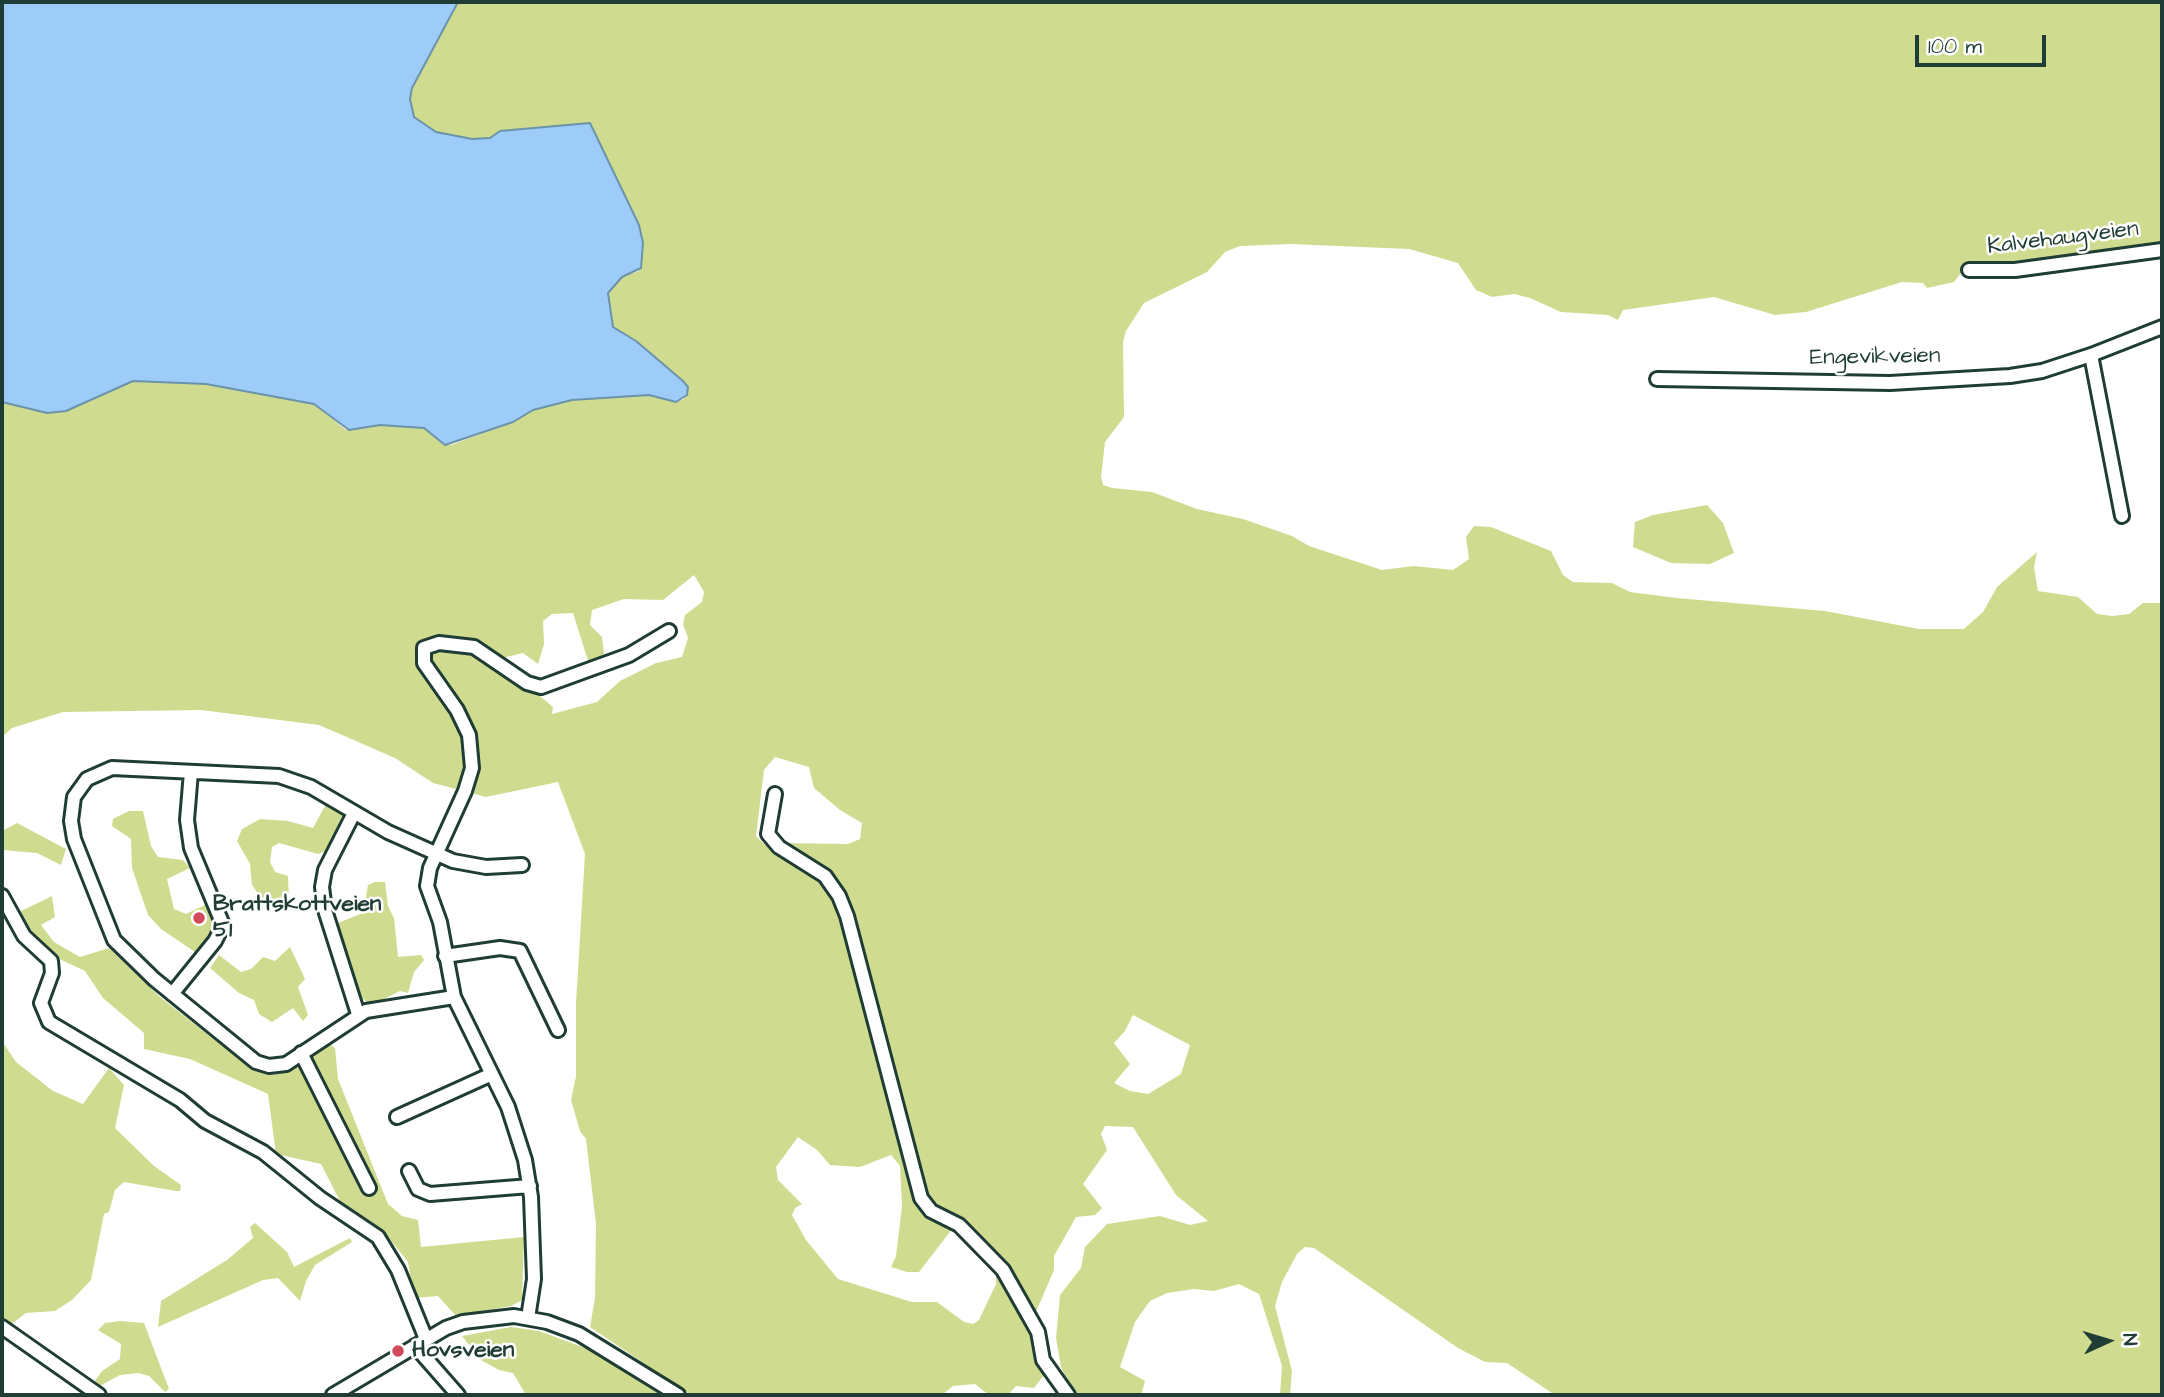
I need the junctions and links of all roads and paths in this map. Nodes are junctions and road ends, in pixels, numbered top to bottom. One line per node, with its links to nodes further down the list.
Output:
1 (2162, 250): 2 (street, Kalvehaugveien)
2 (1969, 270)
3 (2162, 327): 4 (street, Engevikveien)
4 (2091, 355): 5 (street, Engevikveien); 6 (street)
5 (1657, 379)
6 (2122, 516)
7 (668, 631): 11 (street)
8 (191, 772): 10 (street); 15 (street); 15 (street)
9 (775, 794): 32 (street)
10 (354, 813): 11 (street); 17 (street)
11 (436, 854): 12 (street); 14 (street)
12 (522, 865)
13 (2, 896): 27 (street)
14 (445, 956): 16 (street); 18 (street)
15 (172, 994): 19 (street)
16 (454, 997): 17 (street); 20 (street)
17 (358, 1014): 19 (street)
18 (558, 1030)
19 (301, 1053): 24 (street)
20 (492, 1074): 21 (street); 23 (street)
21 (397, 1117)
22 (409, 1171): 23 (street)
23 (530, 1186): 25 (street)
24 (369, 1188)
25 (528, 1318): 27 (street); 31 (street)
26 (2, 1327): 28 (street)
27 (421, 1342): 29 (street); 30 (street)
28 (99, 1395)
29 (333, 1395)
30 (458, 1395)
31 (678, 1395)
32 (1068, 1395)

